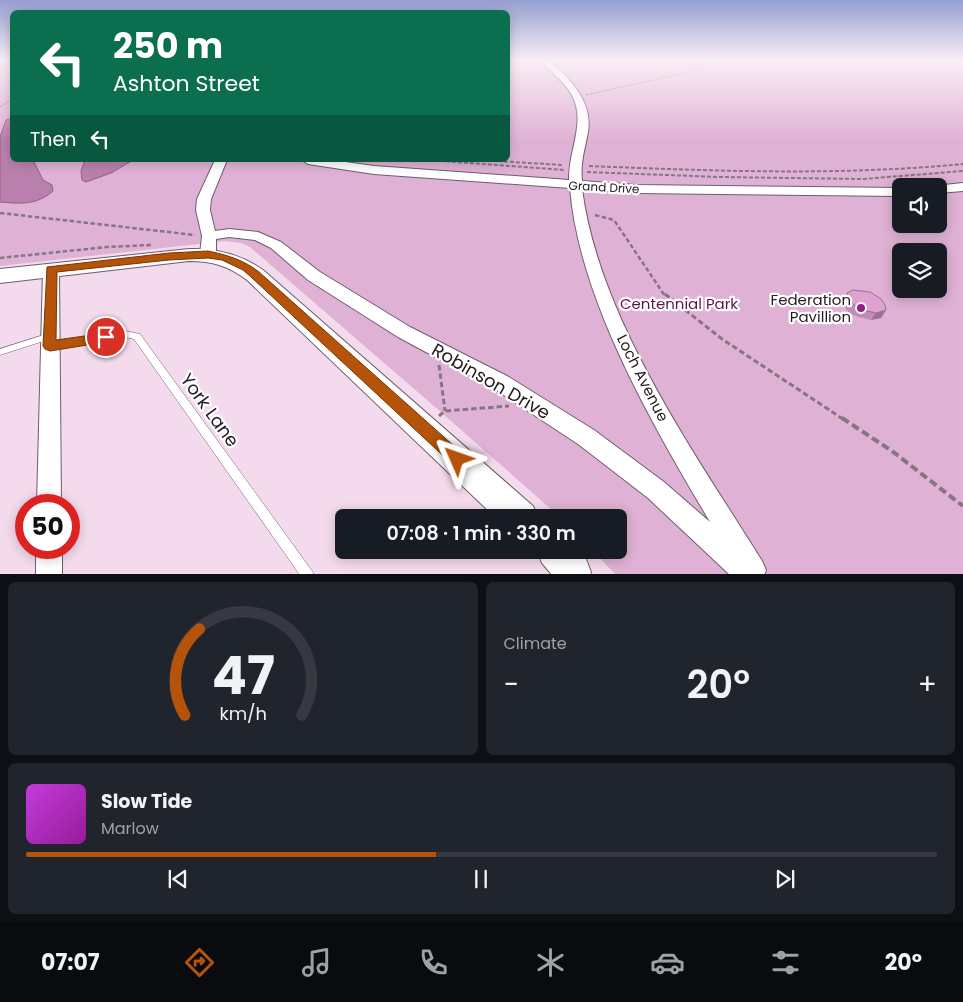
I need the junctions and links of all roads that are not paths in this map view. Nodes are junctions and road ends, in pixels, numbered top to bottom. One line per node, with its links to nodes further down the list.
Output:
1 (570, 87): 5 (street, Loch Avenue)
2 (220, 162): 6 (street)
3 (230, 162): 6 (street)
4 (321, 162): 5 (street, Grand Drive)
5 (576, 174): 9 (street, Grand Drive); 21 (street, Loch Avenue)
6 (213, 177): 10 (street)
7 (963, 187): 8 (street)
8 (947, 188)
9 (892, 192)
10 (208, 245): 11 (main road); 16 (main road); 20 (street, Robinson Drive)
11 (51, 270): 12 (main road); 13 (street)
12 (0, 276)
13 (50, 341): 14 (lane); 15 (street); 19 (lane, York Lane)
14 (0, 352)
15 (49, 494)
16 (511, 509)
17 (49, 559): 18 (street)
18 (49, 574)
19 (308, 574)
20 (750, 574)
21 (756, 574)

